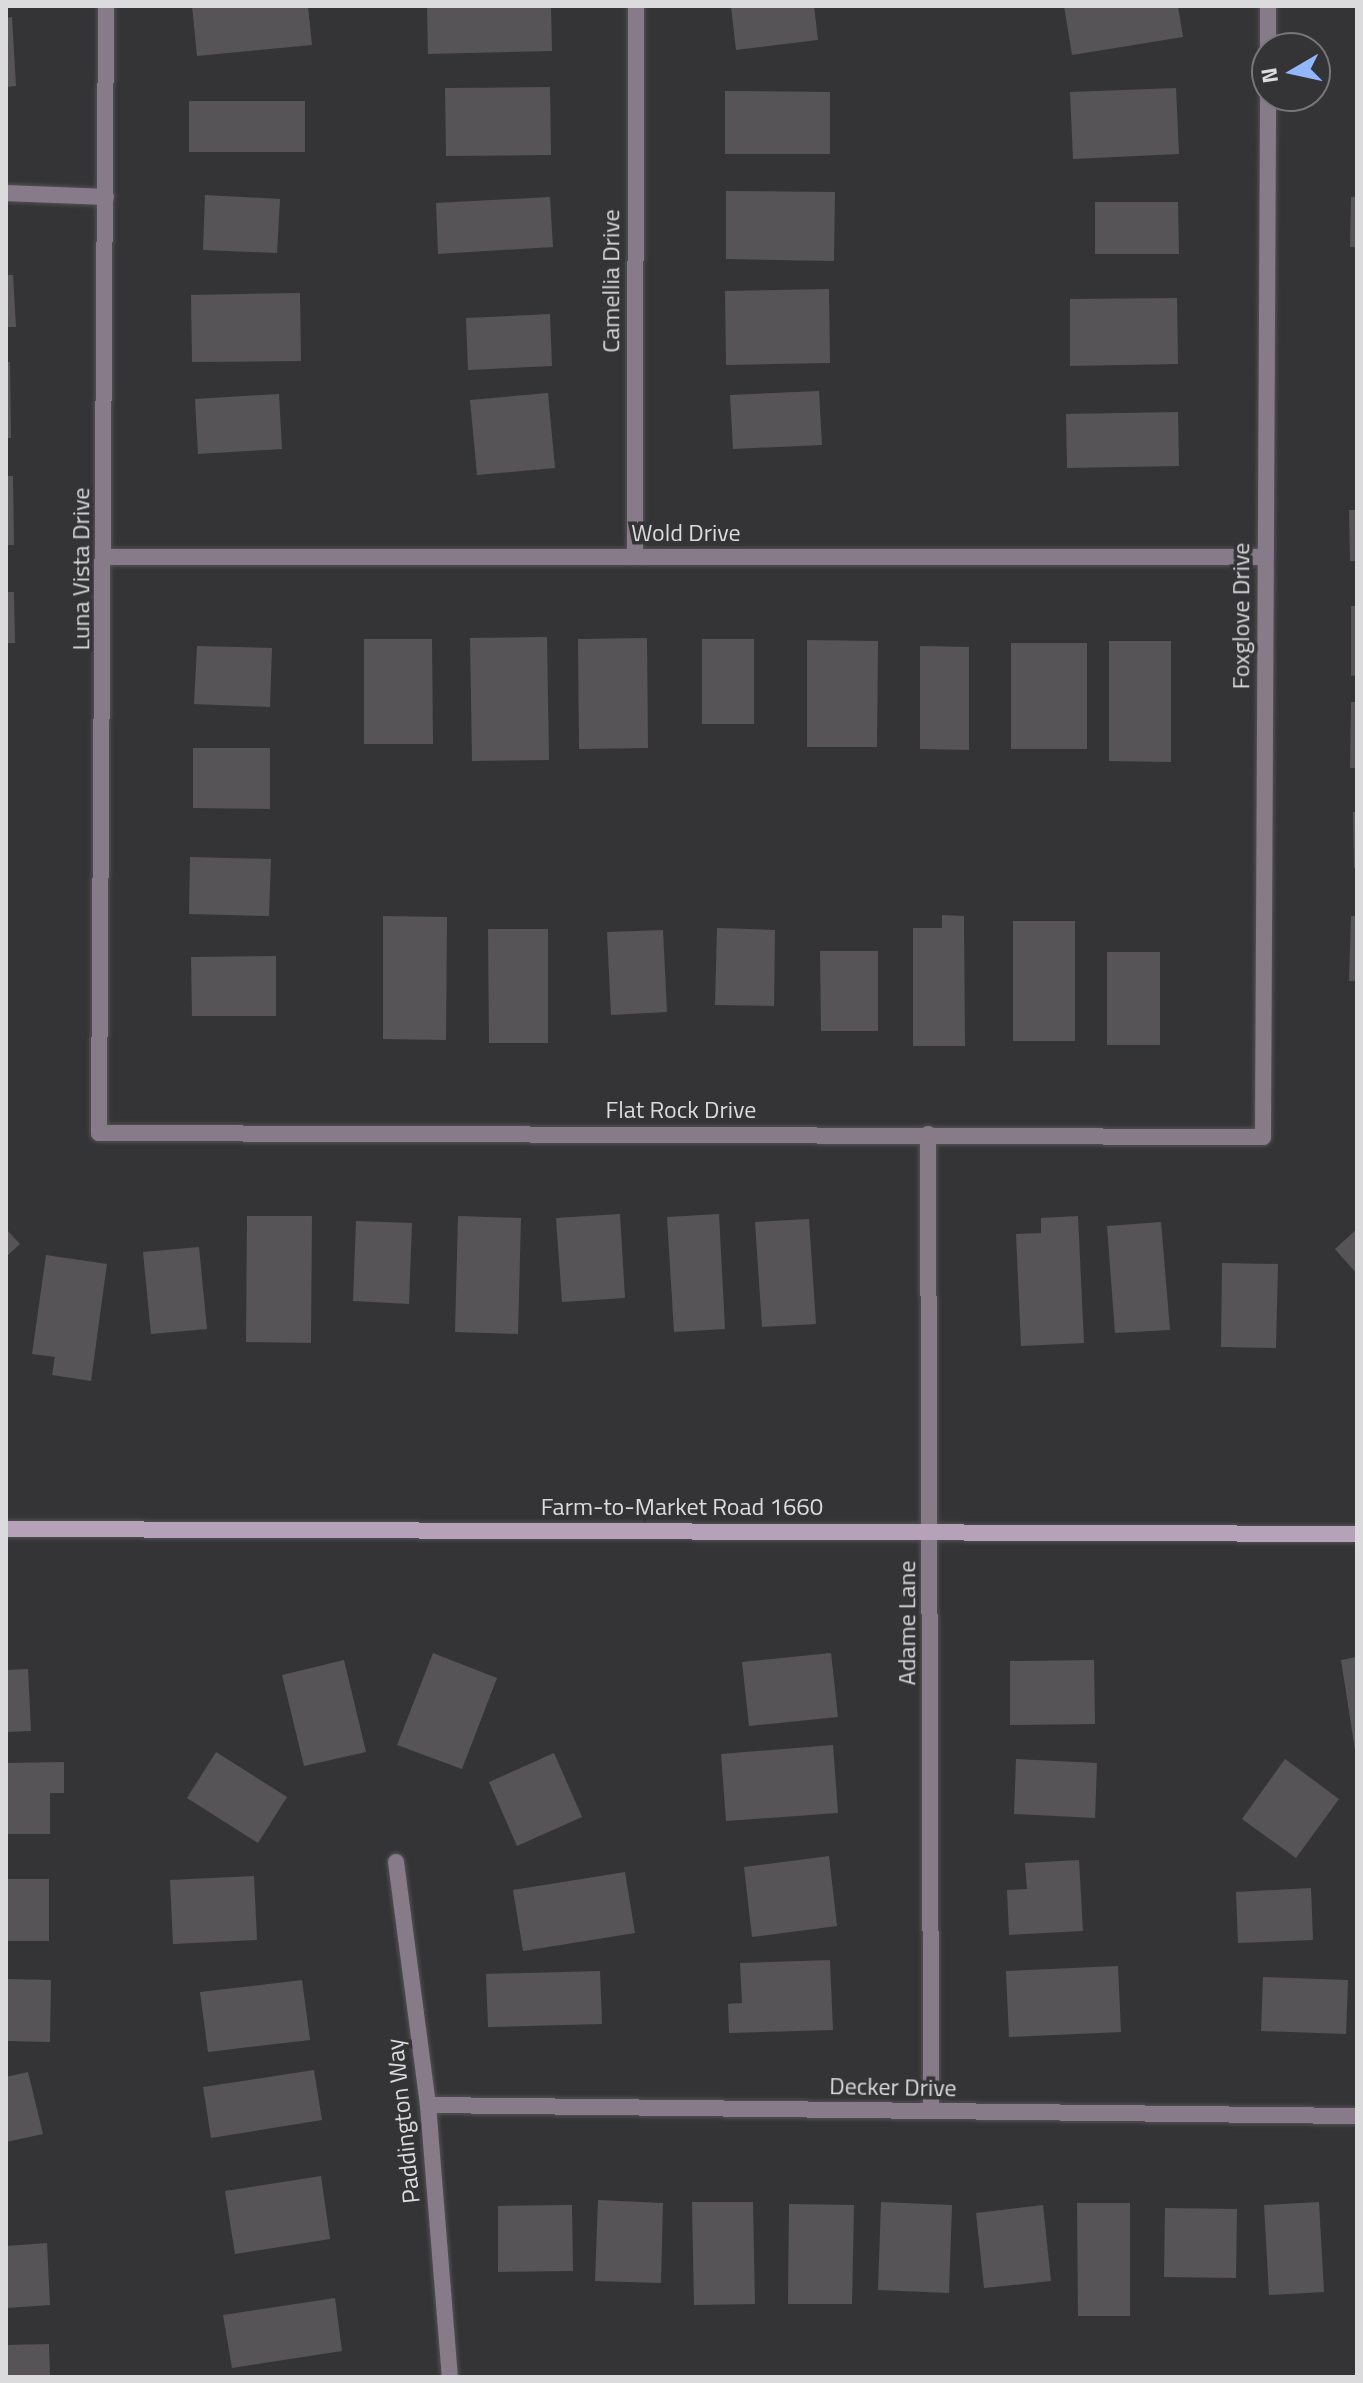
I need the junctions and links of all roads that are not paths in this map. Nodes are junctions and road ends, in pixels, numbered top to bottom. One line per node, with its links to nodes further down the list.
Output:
1 (106, 6): 7 (street, Luna Vista Drive)
2 (636, 6): 9 (street, Camellia Drive)
3 (1268, 6): 4 (street)
4 (1268, 32)
5 (1268, 112): 10 (street, Foxglove Drive)
6 (6, 193): 7 (street)
7 (106, 197): 8 (street, Luna Vista Drive)
8 (106, 557): 9 (street, Wold Drive); 11 (street, Luna Vista Drive)
9 (635, 557): 10 (street, Wold Drive)
10 (1265, 557): 13 (street, Foxglove Drive)
11 (99, 1133): 12 (street, Flat Rock Drive)
12 (928, 1134): 13 (street, Flat Rock Drive); 15 (street, Adame Lane)
13 (1263, 1137)
14 (6, 1529): 15 (main road, Farm-to-Market Road 1660)
15 (931, 1532): 16 (main road, Farm-to-Market Road 1660); 19 (street, Adame Lane)
16 (1357, 1534)
17 (396, 1862): 18 (street, Paddington Way)
18 (428, 2105): 19 (street, Decker Drive); 21 (street, Paddington Way)
19 (931, 2111): 20 (street, Decker Drive)
20 (1357, 2116)
21 (450, 2377)

